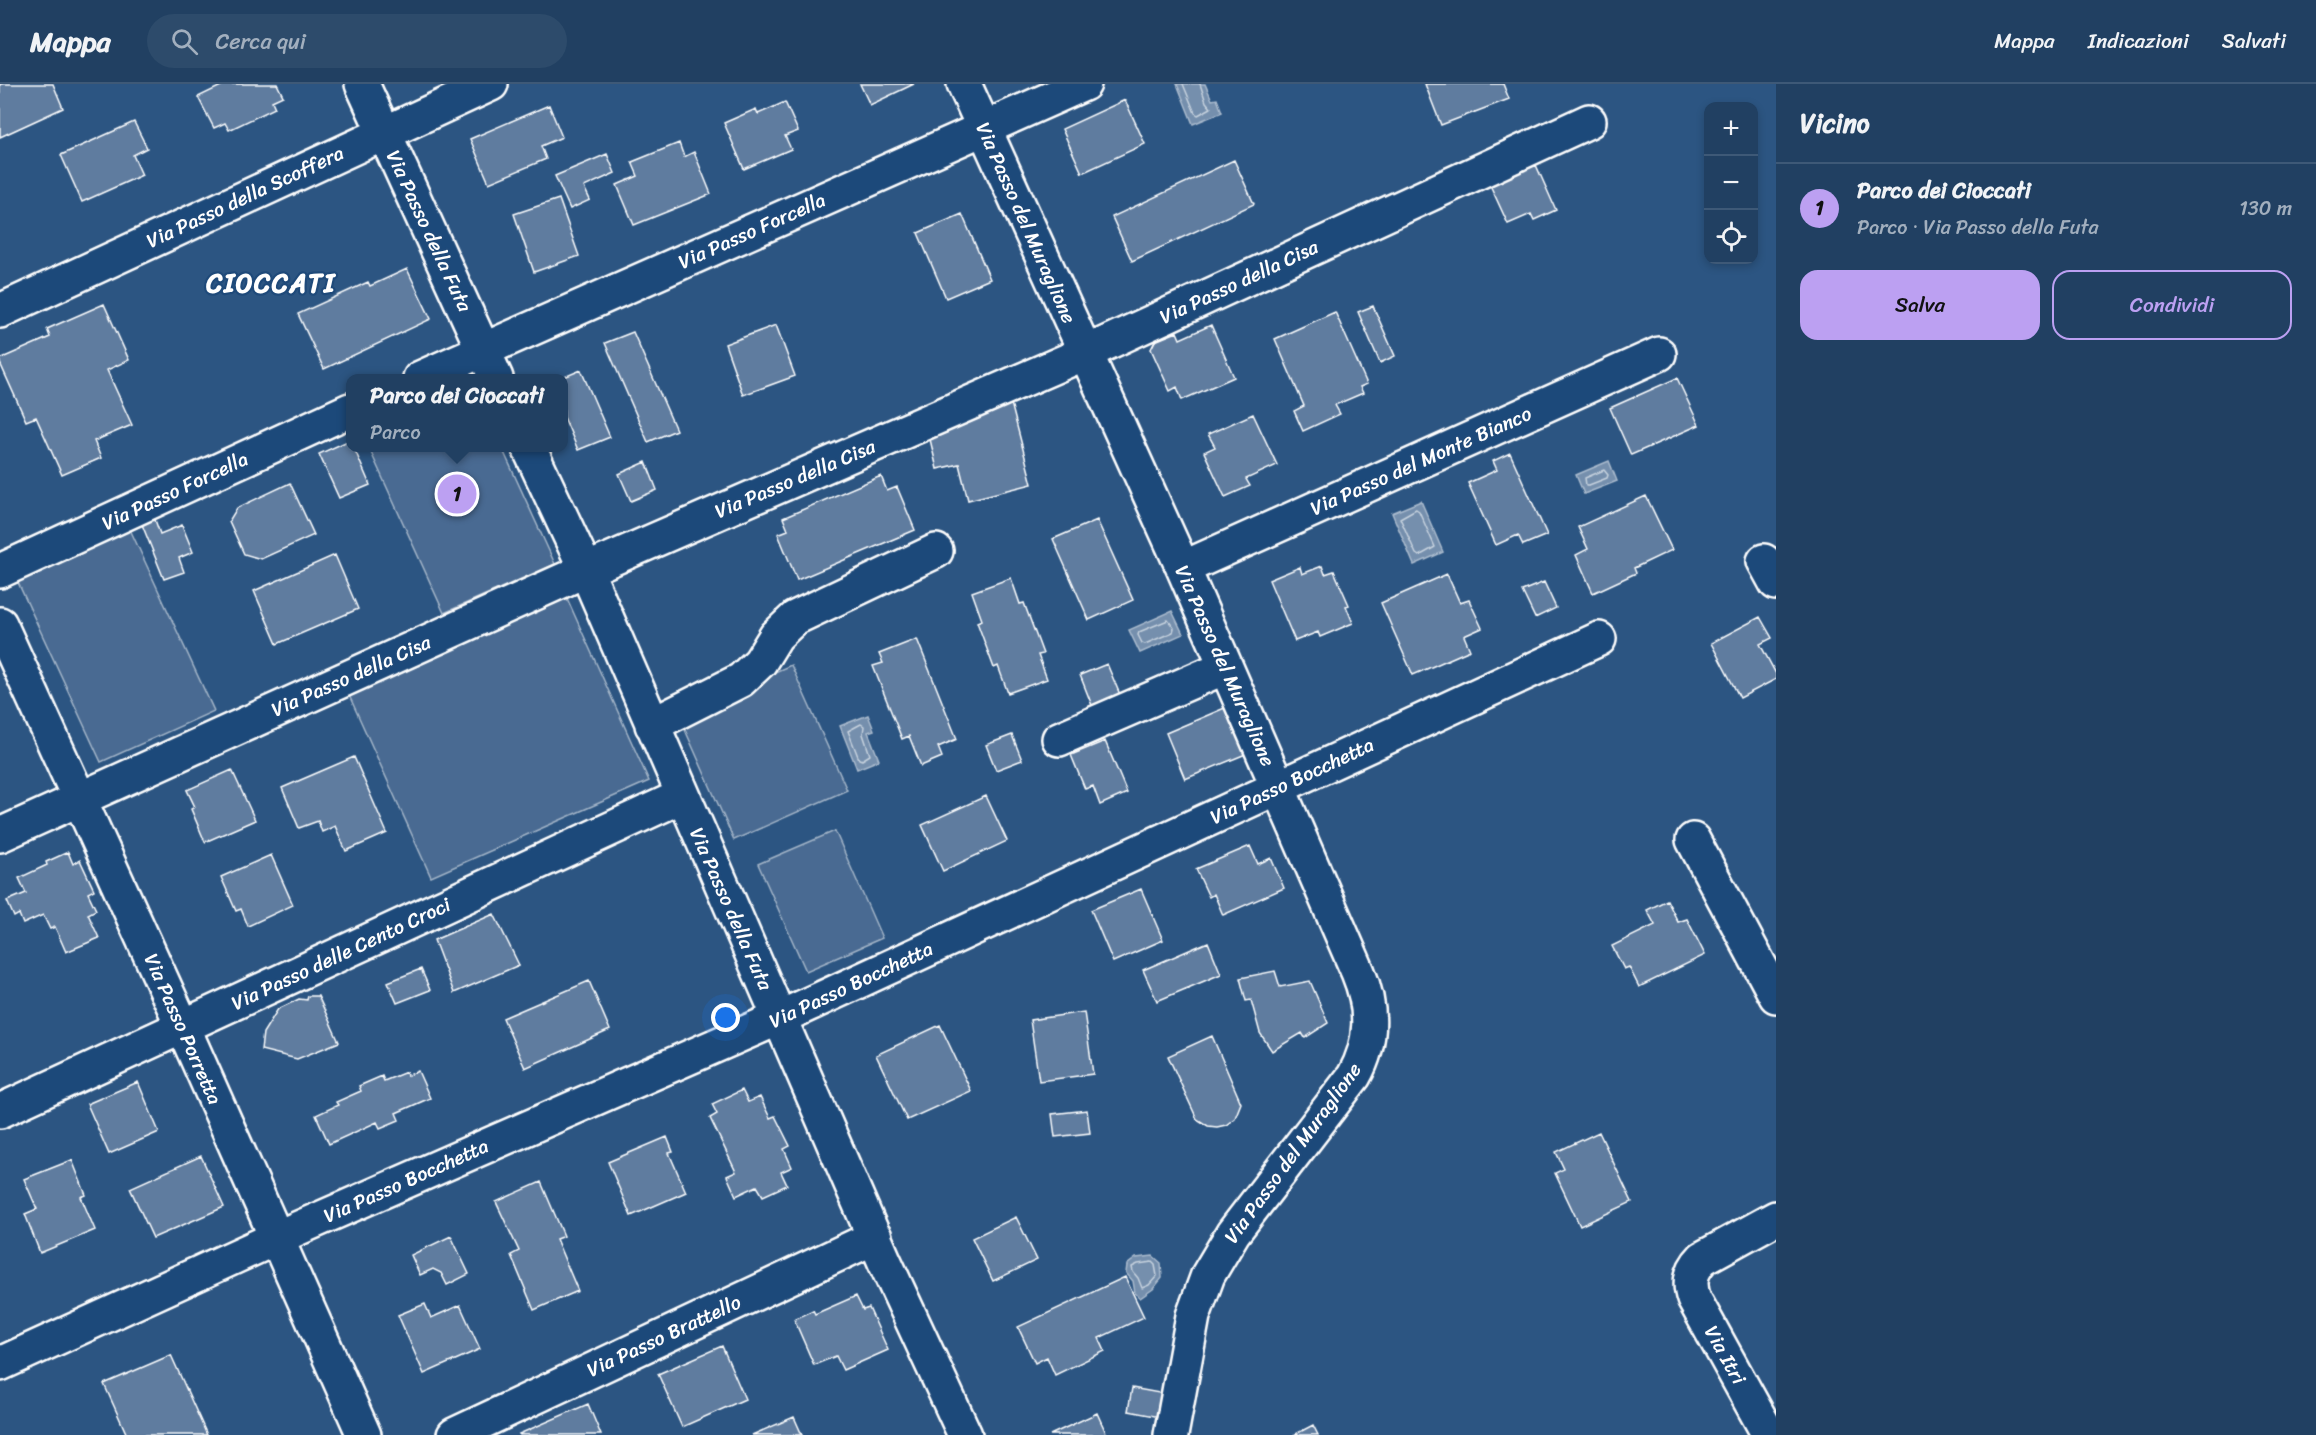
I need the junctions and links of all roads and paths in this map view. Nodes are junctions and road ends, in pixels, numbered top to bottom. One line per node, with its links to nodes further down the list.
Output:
1 (362, 84): 7 (street, Via Passo della Futa)
2 (491, 84): 7 (street, Via Passo della Scoffera)
3 (964, 84): 6 (street, Via Passo del Muraglione)
4 (1084, 84): 6 (street, Via Passo Forcella)
5 (1589, 121): 10 (street, Via Passo della Cisa)
6 (984, 129): 9 (street, Via Passo Forcella); 10 (street, Via Passo del Muraglione)
7 (384, 133): 8 (street, Via Passo della Scoffera); 9 (street, Via Passo della Futa)
8 (0, 311)
9 (483, 349): 12 (street, Via Passo Forcella); 13 (street, Via Passo della Futa)
10 (1085, 353): 17 (street, Via Passo del Muraglione); 18 (street, Via Passo della Cisa)
11 (1659, 354): 17 (street, Via Passo del Monte Bianco)
12 (429, 374)
13 (494, 374)
14 (346, 412): 19 (street, Via Passo Forcella)
15 (531, 452): 18 (street, Via Passo della Futa)
16 (936, 551): 23 (street)
17 (1183, 568): 22 (street, Via Passo del Muraglione)
18 (586, 570): 23 (street, Via Passo della Futa); 27 (street, Via Passo della Cisa)
19 (0, 572)
20 (0, 624): 27 (street, Via Passo Porretta)
21 (1599, 639): 25 (street, Via Passo Bocchetta)
22 (1225, 667): 24 (street); 25 (street, Via Passo del Muraglione)
23 (652, 725): 26 (street, Via Passo della Futa)
24 (1059, 739)
25 (1278, 788): 31 (street, Via Passo Bocchetta); 41 (street, Via Passo del Muraglione)
26 (682, 796): 31 (street, Via Passo della Futa); 32 (street, Via Passo delle Cento Croci)
27 (80, 798): 28 (street, Via Passo della Cisa); 32 (street, Via Passo Porretta)
28 (0, 834)
29 (1693, 840): 30 (street)
30 (1776, 996)
31 (779, 1018): 35 (street, Via Passo della Futa); 36 (street, Via Passo Bocchetta)
32 (183, 1027): 33 (street, Via Passo delle Cento Croci); 36 (street, Via Passo Porretta)
33 (0, 1111)
34 (1776, 1218): 42 (street, Via Itri)
35 (875, 1237): 39 (street, Via Passo Brattello); 40 (street, Via Passo della Futa)
36 (276, 1238): 37 (street, Via Passo Bocchetta); 38 (street, Via Passo Porretta)
37 (0, 1364)
38 (364, 1435)
39 (454, 1435)
40 (964, 1435)
41 (1171, 1435)
42 (1768, 1435)

